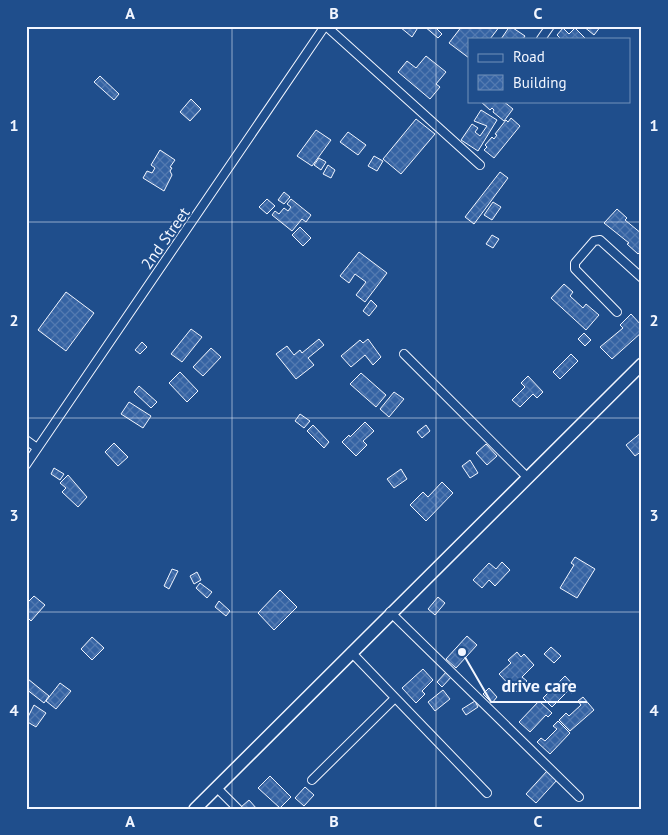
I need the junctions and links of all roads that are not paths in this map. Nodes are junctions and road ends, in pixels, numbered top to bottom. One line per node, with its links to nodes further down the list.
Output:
1 (326, 26): 4 (street); 10 (street, 2nd Street)
2 (550, 26): 3 (street)
3 (542, 38)
4 (480, 165)
5 (642, 278): 6 (street)
6 (617, 312)
7 (404, 354): 12 (street)
8 (642, 364): 12 (main road)
9 (26, 440): 10 (street)
10 (38, 448): 11 (street, 2nd Street)
11 (26, 465)
12 (527, 477): 13 (main road)
13 (390, 612): 14 (main road); 19 (street)
14 (351, 652): 15 (street); 17 (main road)
15 (395, 698): 16 (street); 18 (street)
16 (312, 780)
17 (217, 788): 20 (main road); 21 (street)
18 (487, 792)
19 (579, 797)
20 (195, 809)
21 (238, 809)

